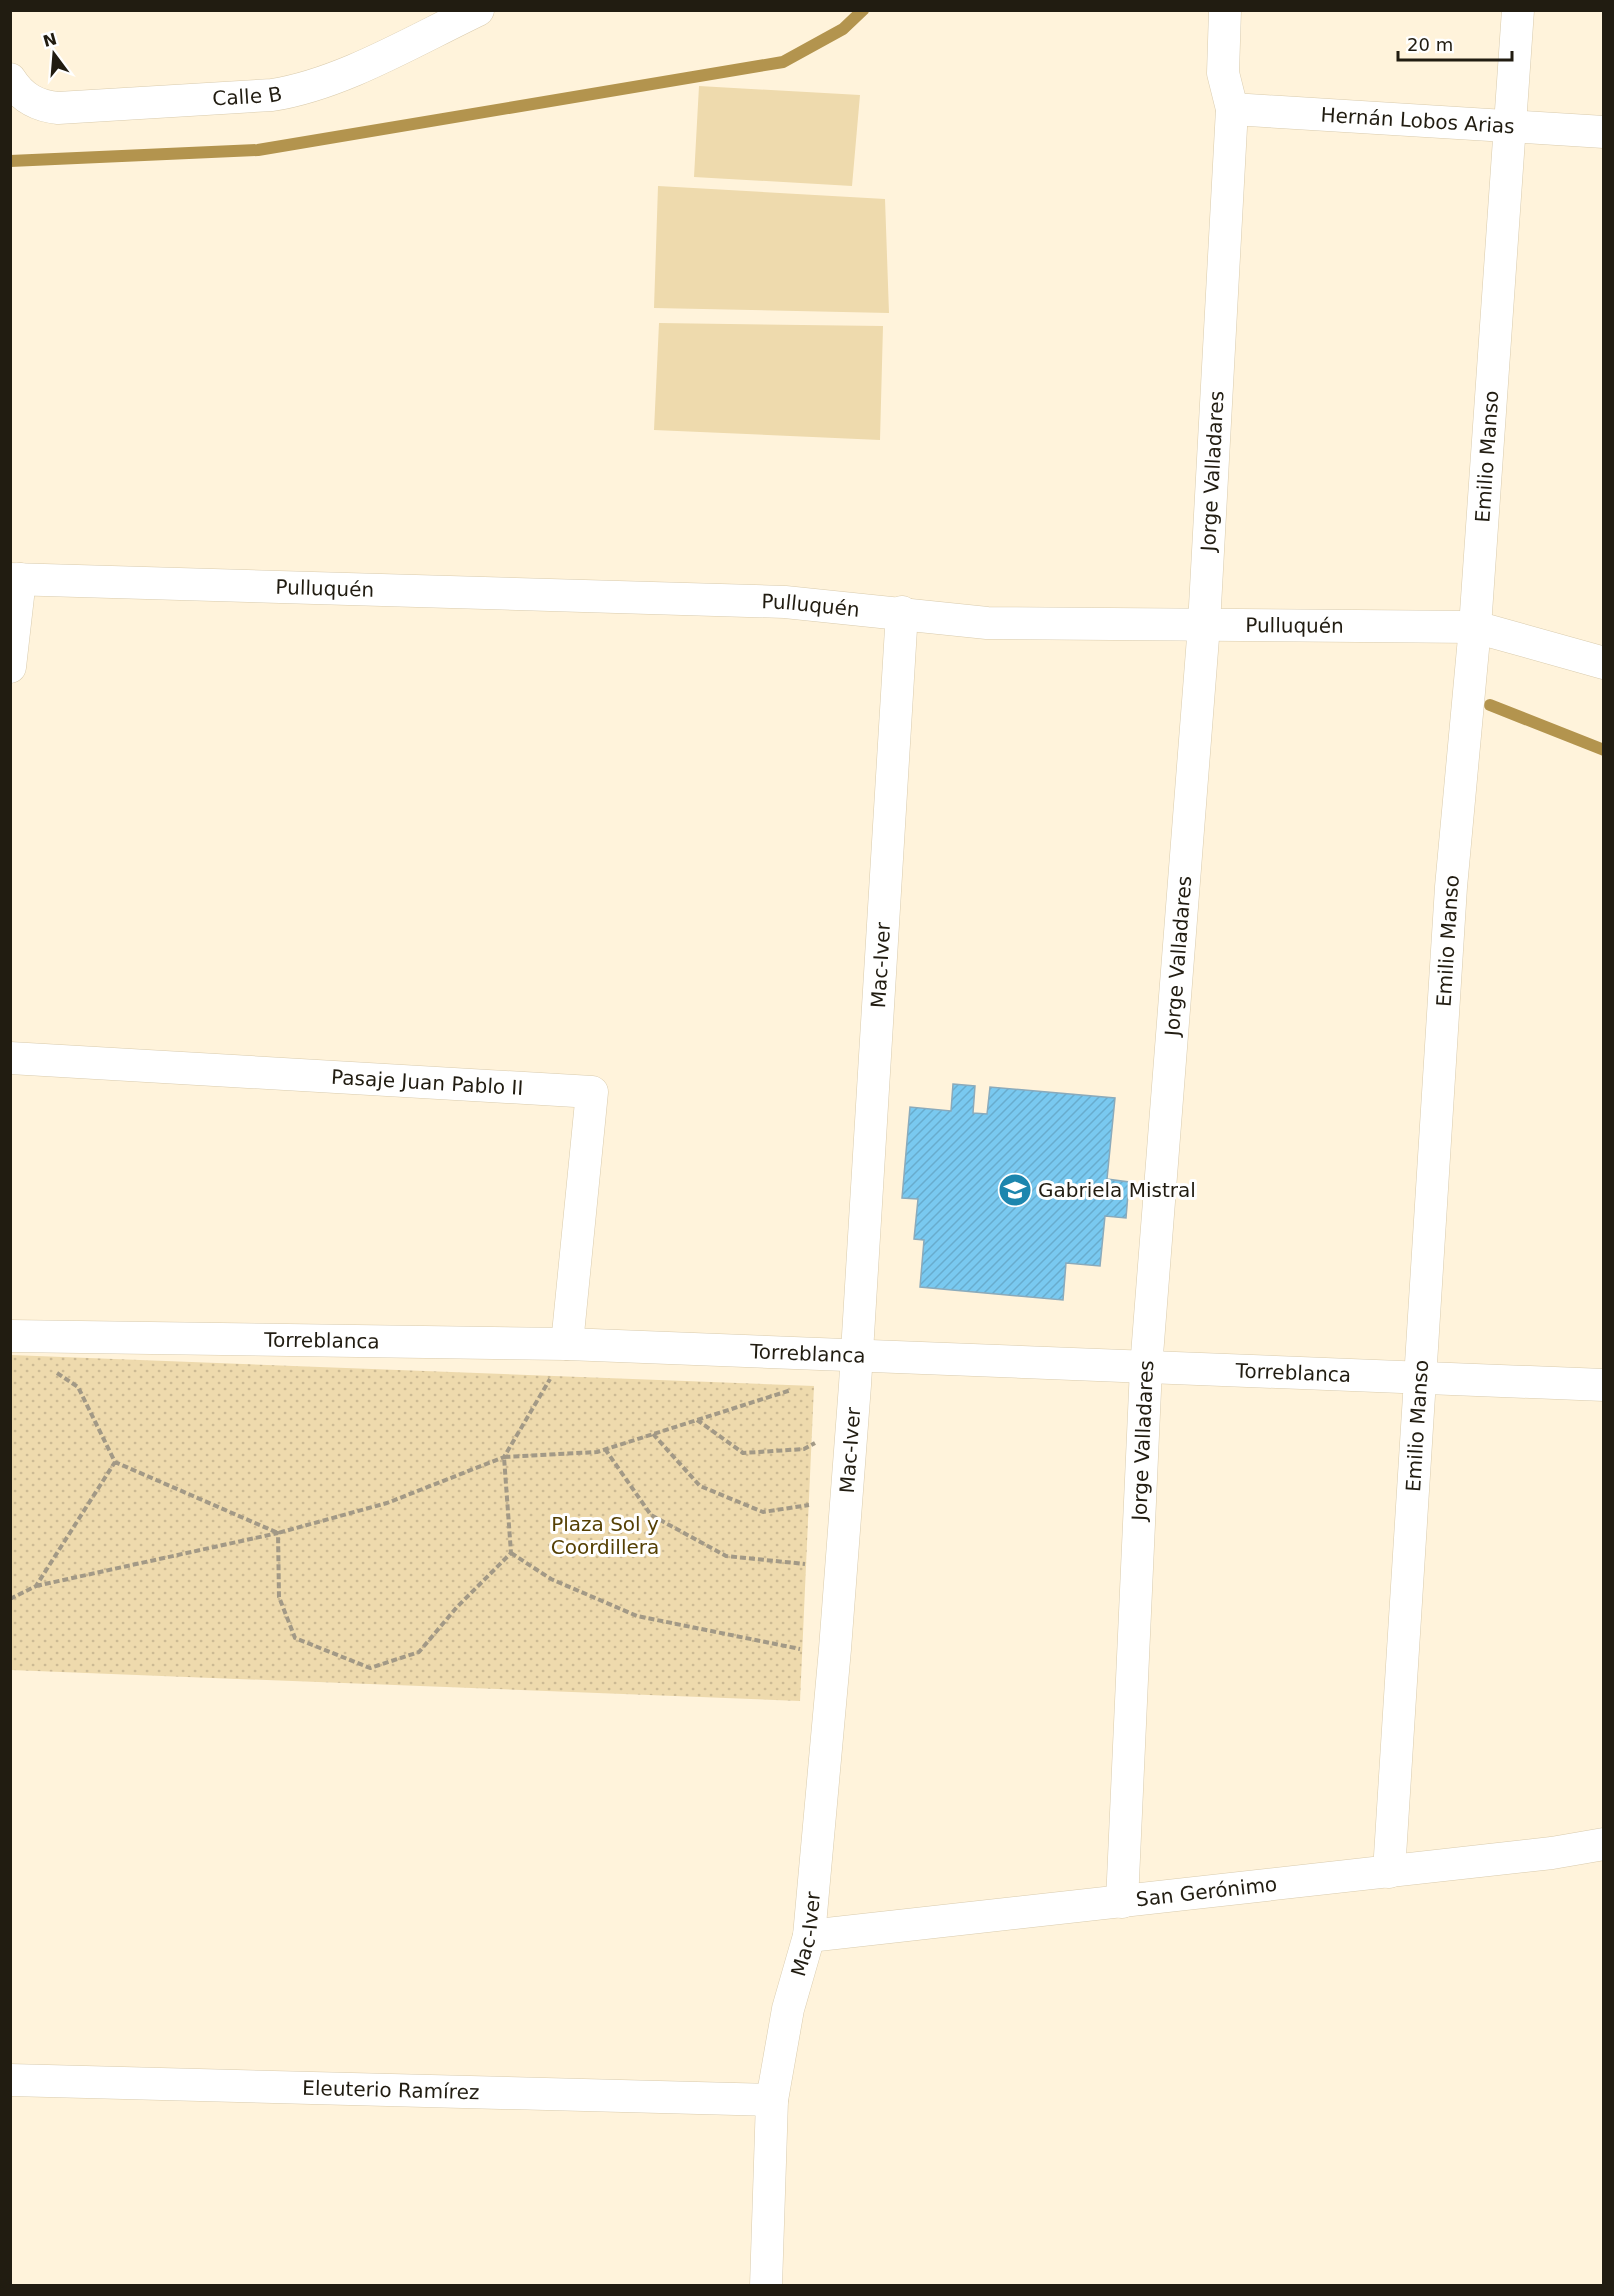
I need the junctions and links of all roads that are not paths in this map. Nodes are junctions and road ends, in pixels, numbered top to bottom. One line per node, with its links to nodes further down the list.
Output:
1 (478, 10): 4 (street, Calle B)
2 (1226, 10): 5 (street, Jorge Valladares)
3 (1518, 10): 6 (street, Emilio Manso)
4 (10, 79)
5 (1232, 110): 6 (street, Hernán Lobos Arias); 10 (street, Jorge Valladares)
6 (1509, 126): 7 (street, Hernán Lobos Arias); 11 (street, Emilio Manso)
7 (1604, 132)
8 (15, 579): 9 (street, Pulluquén); 13 (street)
9 (902, 612): 10 (street, Pulluquén); 17 (street, Mac-Iver)
10 (1204, 625): 11 (street, Pulluquén); 18 (street, Jorge Valladares)
11 (1475, 627): 12 (street, Pulluquén); 19 (street, Emilio Manso)
12 (1604, 663)
13 (10, 667)
14 (10, 1058): 16 (street, Pasaje Juan Pablo II)
15 (10, 1336): 16 (street, Torreblanca)
16 (567, 1344): 17 (street, Torreblanca)
17 (857, 1356): 18 (street, Torreblanca); 24 (street, Mac-Iver)
18 (1146, 1368): 19 (street, Torreblanca); 23 (street, Jorge Valladares)
19 (1421, 1379): 20 (street, Torreblanca); 22 (street, Emilio Manso)
20 (1604, 1385)
21 (1604, 1844): 22 (street, San Gerónimo)
22 (1389, 1872): 23 (street, San Gerónimo)
23 (1122, 1902): 24 (street, San Gerónimo)
24 (809, 1936): 26 (street, Mac-Iver)
25 (10, 2080): 26 (street, Eleuterio Ramírez)
26 (772, 2100): 27 (street, Mac-Iver)
27 (766, 2286)

